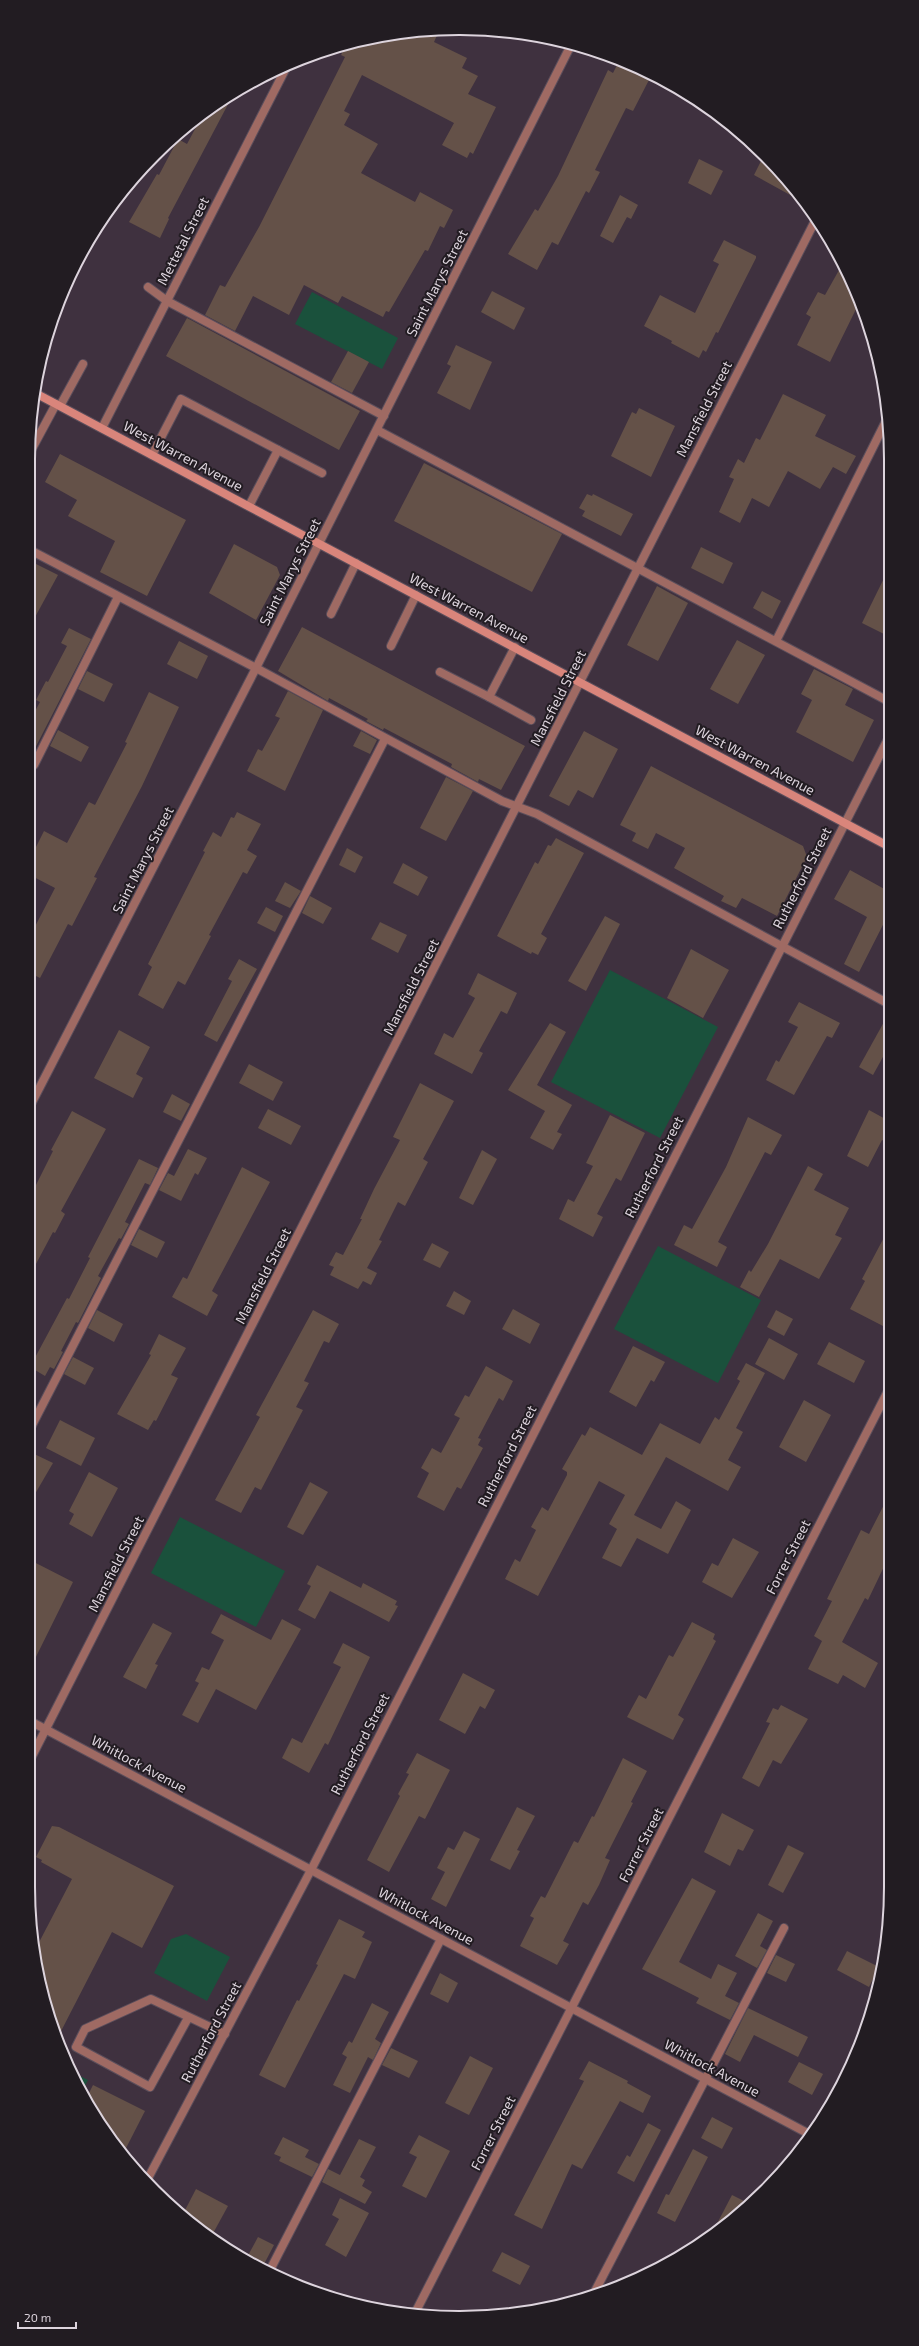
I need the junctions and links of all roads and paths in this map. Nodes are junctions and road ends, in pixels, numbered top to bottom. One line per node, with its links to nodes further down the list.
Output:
1 (569, 49): 9 (street, Saint Marys Street)
2 (283, 74): 5 (street, Mettetal Street)
3 (813, 225): 21 (street, Mansfield Street)
4 (148, 287): 5 (street)
5 (167, 301): 9 (street); 10 (street, Mettetal Street)
6 (82, 364): 8 (street)
7 (40, 396): 8 (main road, West Warren Avenue)
8 (58, 405): 10 (main road, West Warren Avenue); 13 (street)
9 (384, 416): 12 (street, Saint Marys Street)
10 (102, 428): 15 (main road, West Warren Avenue)
11 (883, 428): 25 (street)
12 (377, 430): 18 (street, Saint Marys Street); 21 (street)
13 (36, 443)
14 (278, 450): 15 (street); 16 (street); 17 (street)
15 (152, 454): 17 (main road, West Warren Avenue)
16 (322, 473)
17 (249, 506): 18 (main road, West Warren Avenue)
18 (319, 544): 20 (main road, West Warren Avenue); 28 (street, Saint Marys Street)
19 (35, 553): 23 (street)
20 (356, 563): 22 (main road, West Warren Avenue); 24 (street)
21 (638, 568): 25 (street); 30 (street, Mansfield Street)
22 (416, 595): 26 (street); 27 (main road, West Warren Avenue)
23 (118, 597): 28 (street); 36 (street)
24 (331, 614)
25 (776, 641): 32 (street)
26 (391, 646)
27 (515, 647): 30 (main road, West Warren Avenue); 31 (street)
28 (256, 668): 34 (street); 42 (street, Saint Marys Street)
29 (440, 672): 31 (street)
30 (580, 682): 37 (street, Mansfield Street); 38 (main road, West Warren Avenue)
31 (489, 697): 33 (street)
32 (884, 699)
33 (531, 720)
34 (385, 739): 37 (street); 44 (street)
35 (884, 747): 38 (street, Rutherford Street)
36 (35, 764)
37 (517, 807): 40 (street); 46 (street, Mansfield Street)
38 (845, 822): 39 (main road, West Warren Avenue); 40 (street, Rutherford Street)
39 (884, 844)
40 (781, 946): 41 (street); 48 (street, Rutherford Street)
41 (884, 1001)
42 (35, 1096)
43 (884, 1398): 51 (street, Forrer Street)
44 (35, 1419)
45 (35, 1724): 46 (street, Whitlock Avenue)
46 (46, 1730): 47 (street, Mansfield Street); 48 (street, Whitlock Avenue)
47 (35, 1751)
48 (311, 1870): 50 (street, Whitlock Avenue); 53 (street, Rutherford Street)
49 (784, 1928): 54 (street)
50 (442, 1939): 51 (street, Whitlock Avenue); 57 (street)
51 (572, 2008): 54 (street, Whitlock Avenue); 59 (street, Forrer Street)
52 (188, 2018): 52 (street); 53 (street)
53 (224, 2034): 56 (street, Rutherford Street)
54 (705, 2079): 55 (street, Whitlock Avenue); 58 (street)
55 (805, 2132)
56 (149, 2176)
57 (272, 2267)
58 (597, 2288)
59 (417, 2308)

